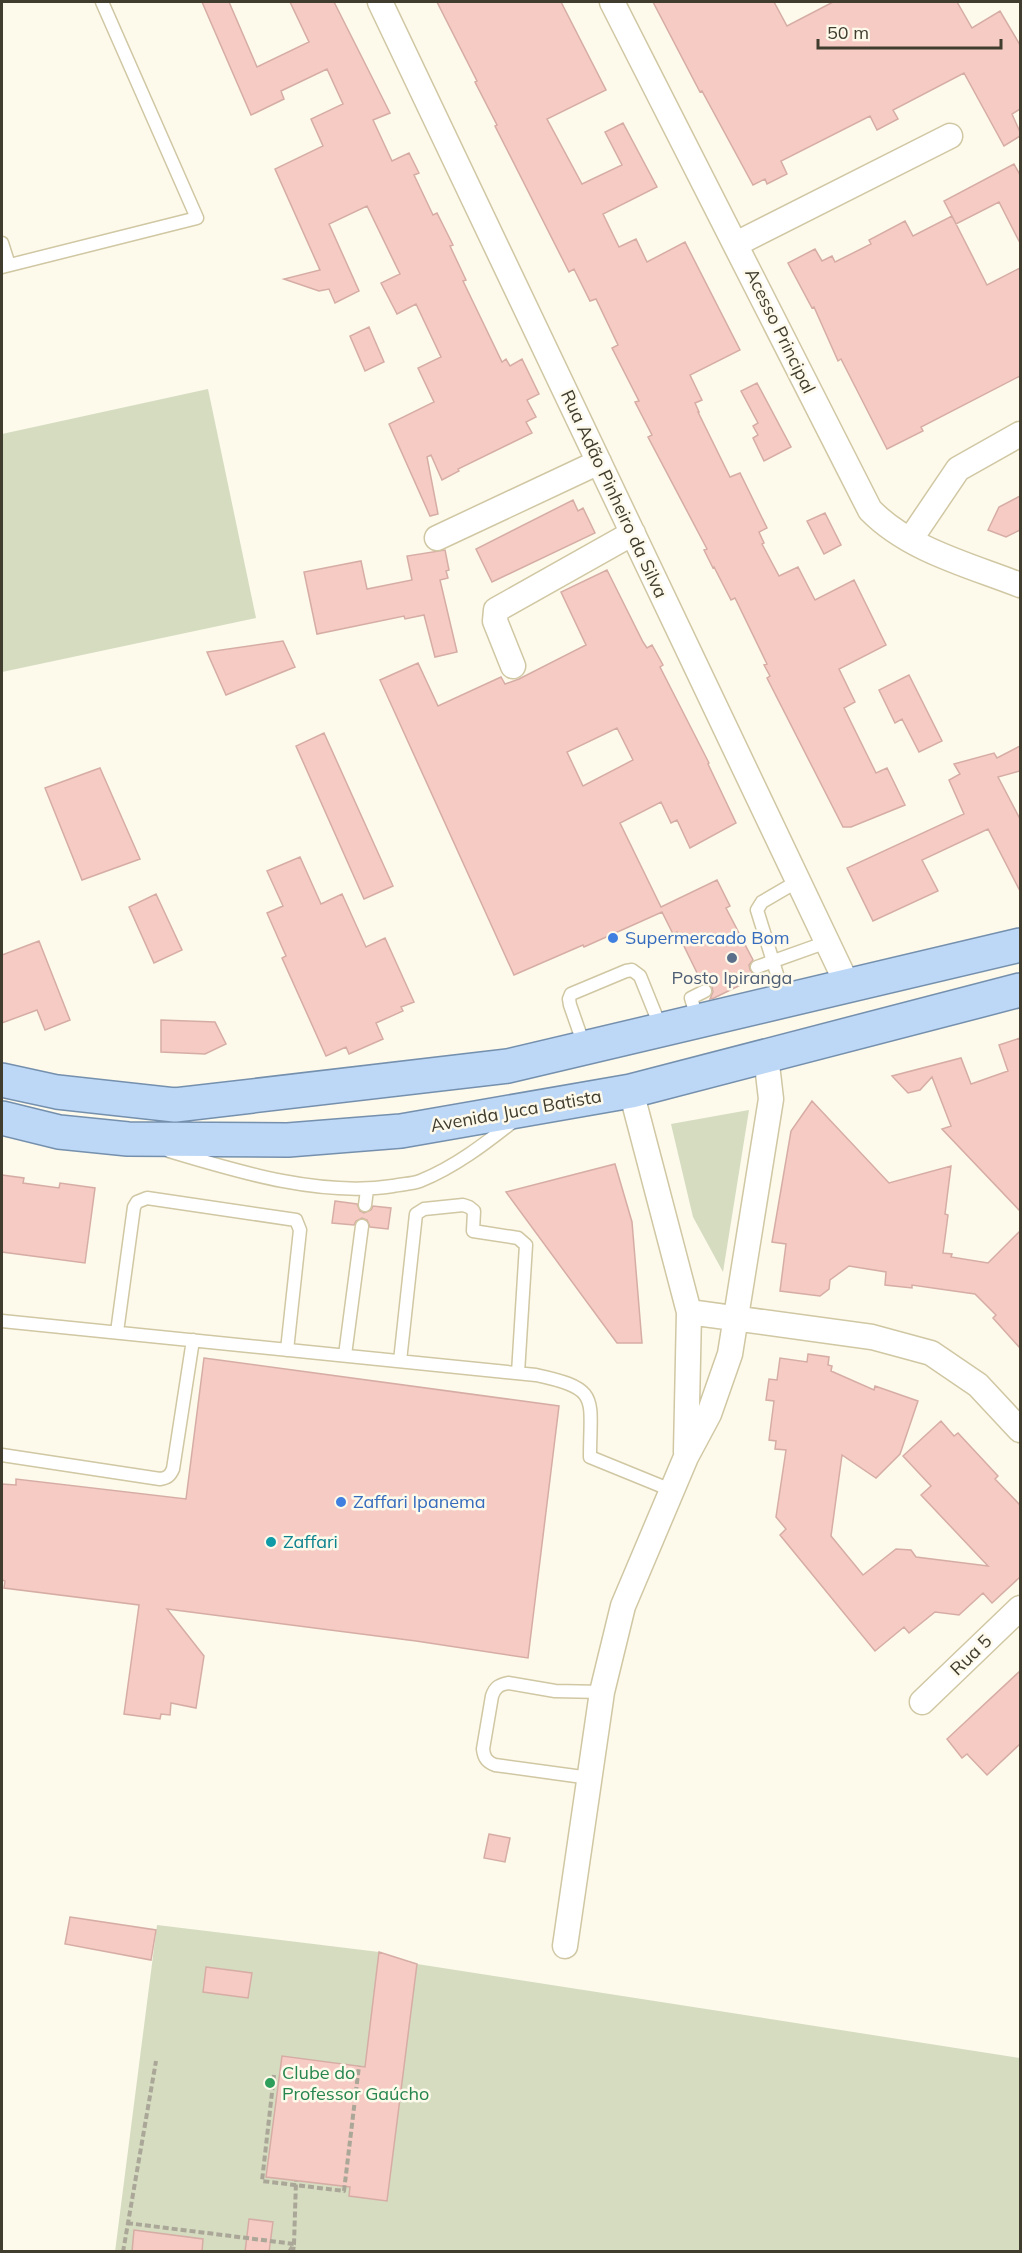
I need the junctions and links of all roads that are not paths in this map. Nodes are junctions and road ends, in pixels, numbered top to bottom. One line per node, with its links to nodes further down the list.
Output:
1 (102, 2): 7 (lane)
2 (380, 2): 9 (street, Rua Adão Pinheiro da Silva)
3 (612, 2): 6 (street, Acesso Principal)
4 (951, 136): 6 (street)
5 (2, 243): 7 (lane)
6 (736, 244): 12 (street, Acesso Principal)
7 (5, 266)
8 (1020, 434): 12 (street)
9 (599, 462): 10 (street, Rua Adão Pinheiro da Silva); 11 (street)
10 (633, 533): 14 (street); 15 (street, Rua Adão Pinheiro da Silva)
11 (437, 538)
12 (910, 540): 13 (street, Acesso Principal)
13 (1020, 585)
14 (513, 666)
15 (798, 881): 16 (street, Rua Adão Pinheiro da Silva); 18 (lane)
16 (827, 942): 18 (lane); 20 (street, Rua Adão Pinheiro da Silva)
17 (1020, 945): 20 (main road)
18 (774, 960): 19 (lane); 22 (lane)
19 (757, 967)
20 (848, 986): 22 (main road)
21 (1020, 990): 25 (main road, Avenida Juca Batista)
22 (786, 1001): 23 (main road)
23 (662, 1030): 24 (main road); 24 (lane)
24 (585, 1048): 26 (main road)
25 (766, 1056): 27 (main road, Avenida Juca Batista); 35 (street)
26 (2, 1080)
27 (631, 1091): 28 (main road, Avenida Juca Batista); 34 (street)
28 (529, 1109): 30 (main road, Avenida Juca Batista); 31 (lane)
29 (2, 1118): 30 (main road, Avenida Juca Batista)
30 (128, 1139): 31 (lane)
31 (367, 1190): 32 (lane)
32 (365, 1205)
33 (362, 1226): 40 (lane)
34 (689, 1312): 35 (street); 45 (street)
35 (736, 1318): 43 (street); 45 (street)
36 (2, 1321): 37 (lane)
37 (117, 1332): 38 (lane); 39 (lane)
38 (193, 1340): 39 (lane); 44 (lane)
39 (287, 1350): 40 (lane)
40 (345, 1355): 41 (lane)
41 (400, 1361): 42 (lane); 42 (lane)
42 (518, 1373): 46 (lane)
43 (1020, 1431)
44 (6, 1455)
45 (686, 1457): 46 (street)
46 (671, 1490): 48 (street)
47 (1020, 1608): 49 (street, Rua 5)
48 (602, 1692): 50 (street); 50 (lane)
49 (922, 1702)
50 (590, 1778): 51 (street)
51 (565, 1946)

